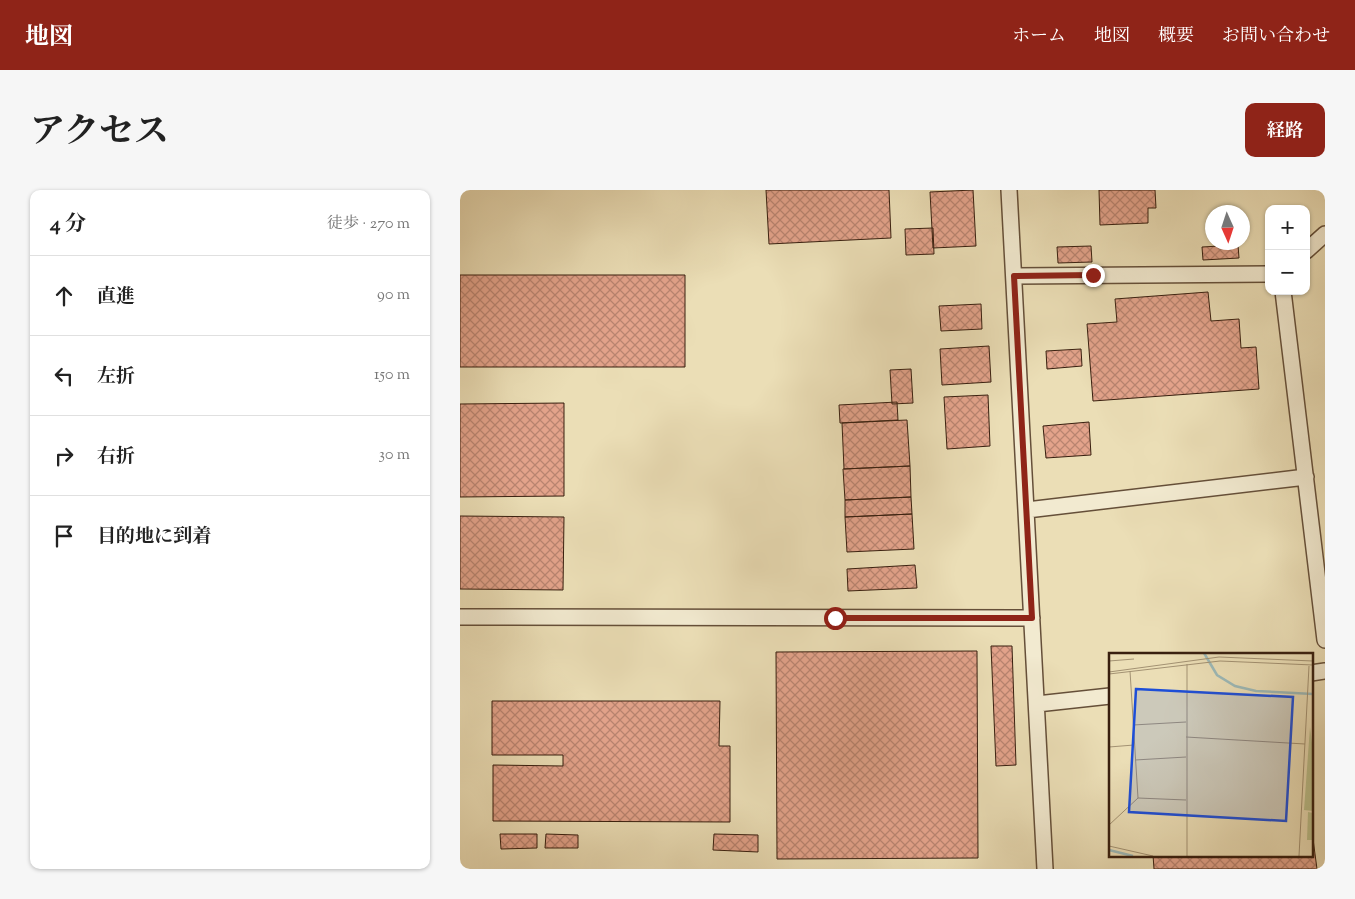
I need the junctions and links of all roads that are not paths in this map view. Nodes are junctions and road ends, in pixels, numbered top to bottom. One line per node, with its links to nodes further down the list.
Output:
1 (1009, 190): 5 (street)
2 (1325, 234): 3 (street)
3 (1307, 250)
4 (1265, 274): 5 (street)
5 (1014, 276): 8 (street)
6 (1283, 295): 7 (street)
7 (1306, 477): 8 (street); 9 (street)
8 (1027, 510): 11 (street)
9 (1320, 560): 12 (street)
10 (460, 617): 11 (street)
11 (1032, 618): 16 (street)
12 (1325, 640)
13 (1325, 671): 14 (street)
14 (1312, 672)
15 (1109, 696): 16 (street)
16 (1037, 704): 17 (street)
17 (1045, 869)

